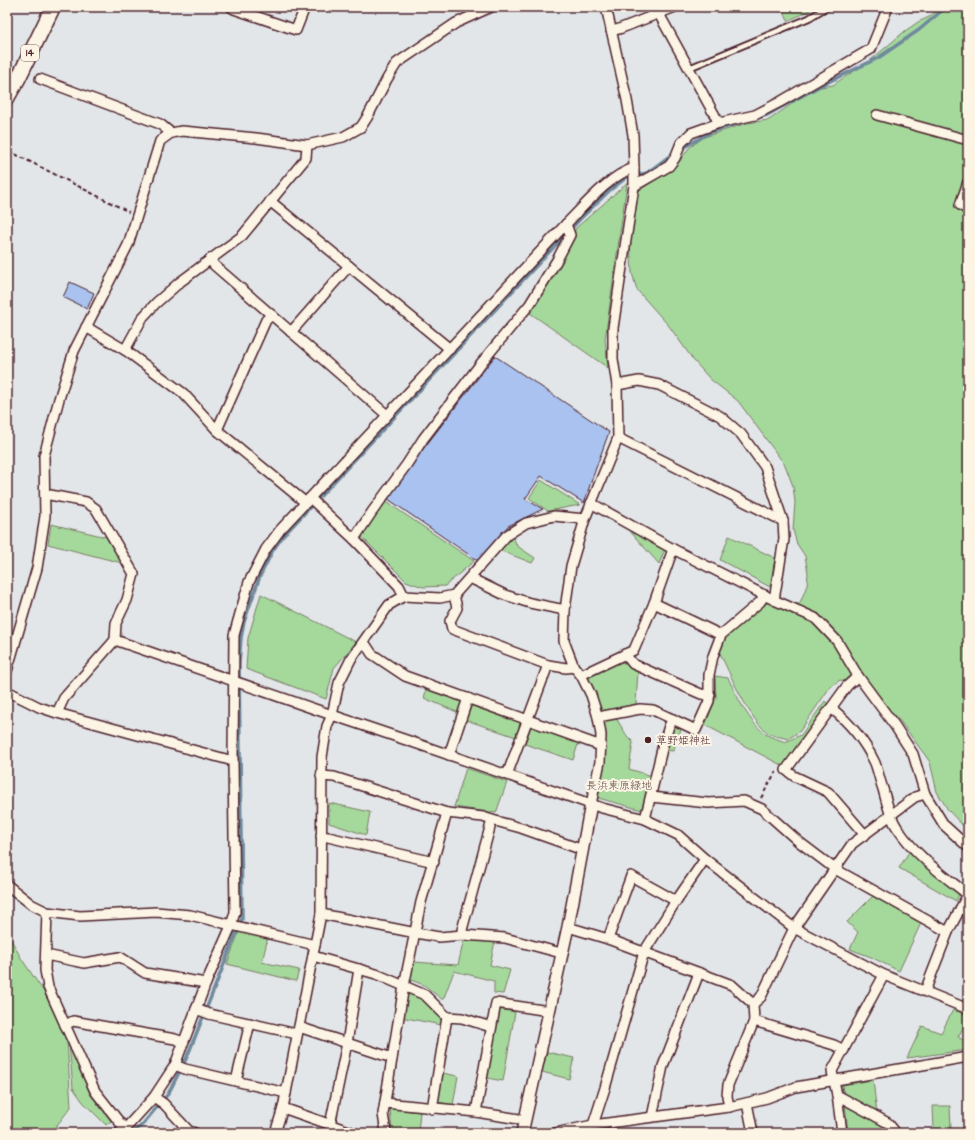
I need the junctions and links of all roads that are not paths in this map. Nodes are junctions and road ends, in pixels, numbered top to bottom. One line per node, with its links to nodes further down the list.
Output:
1 (53, 7): 13 (main road, 14)
2 (231, 7): 3 (street)
3 (305, 7)
4 (491, 7): 18 (street)
5 (606, 7): 10 (street)
6 (675, 7): 9 (street)
7 (827, 7): 11 (lane)
8 (888, 7): 15 (street)
9 (659, 14): 10 (street); 11 (street)
10 (611, 31): 19 (street)
11 (689, 68): 15 (street)
12 (40, 79): 16 (street)
13 (7, 98)
14 (877, 115): 17 (street)
15 (719, 123): 19 (street)
16 (171, 133): 18 (street); 27 (street)
17 (968, 140)
18 (307, 145): 21 (street)
19 (634, 176): 23 (street); 31 (street)
20 (968, 182): 22 (street)
21 (270, 201): 24 (street); 25 (street)
22 (968, 210)
23 (566, 224): 29 (street); 40 (street)
24 (210, 259): 26 (street); 30 (street)
25 (349, 266): 28 (street); 29 (street)
26 (272, 315): 28 (street); 33 (street)
27 (86, 327): 30 (street); 35 (street)
28 (291, 332): 32 (street)
29 (450, 349): 32 (street)
30 (125, 350): 33 (street)
31 (617, 385): 34 (street); 39 (street)
32 (387, 415): 36 (street)
33 (217, 430): 36 (street)
34 (618, 438): 37 (street); 39 (street)
35 (45, 494): 50 (street); 55 (street)
36 (308, 500): 40 (street); 58 (street)
37 (591, 503): 38 (street); 41 (street)
38 (585, 519): 42 (street); 48 (street)
39 (783, 521): 46 (street)
40 (354, 539): 45 (street)
41 (673, 549): 44 (street); 47 (street)
42 (470, 578): 43 (street); 48 (street)
43 (454, 595): 45 (street); 53 (street)
44 (765, 595): 46 (street); 49 (street)
45 (404, 596): 51 (street)
46 (774, 600): 57 (street)
47 (654, 603): 49 (street); 52 (street)
48 (565, 610): 54 (street)
49 (721, 635): 60 (street)
50 (115, 640): 58 (street); 63 (street)
51 (364, 642): 61 (street); 64 (street)
52 (626, 654): 56 (street); 60 (street)
53 (548, 665): 54 (street); 67 (street)
54 (574, 667): 56 (street)
55 (7, 671)
56 (581, 675): 65 (street)
57 (858, 676): 62 (street); 73 (street)
58 (238, 682): 64 (street); 70 (street)
59 (7, 691): 63 (street)
60 (710, 695): 66 (street)
61 (468, 698): 67 (street); 69 (street)
62 (831, 708): 77 (street); 80 (street)
63 (57, 713): 70 (street)
64 (332, 715): 69 (street); 72 (street)
65 (598, 717): 66 (street); 68 (street)
66 (673, 719): 74 (street)
67 (527, 720): 68 (street); 71 (street)
68 (601, 746): 75 (street)
69 (449, 754): 71 (street)
70 (232, 761): 92 (street)
71 (508, 775): 75 (street)
72 (321, 776): 76 (street); 81 (street)
73 (926, 794): 77 (street); 82 (street)
74 (651, 797): 78 (street); 86 (street)
75 (591, 804): 78 (street); 83 (street)
76 (447, 813): 79 (street); 85 (street)
77 (891, 815): 80 (street); 88 (street)
78 (645, 819): 84 (street)
79 (492, 820): 83 (street); 97 (street)
80 (865, 835): 86 (street)
81 (321, 836): 85 (street); 91 (street)
82 (968, 848)
83 (583, 850): 93 (street)
84 (705, 859): 89 (street); 94 (street)
85 (434, 862): 96 (street)
86 (835, 869): 94 (street); 95 (street)
87 (7, 885): 90 (street)
88 (968, 894): 95 (street)
89 (676, 901): 98 (street); 100 (street)
90 (48, 912): 92 (street); 102 (street)
91 (321, 914): 96 (street); 99 (street)
92 (231, 926): 99 (street); 107 (street)
93 (568, 927): 98 (street); 101 (street)
94 (794, 928): 106 (street); 110 (street)
95 (948, 932): 109 (street)
96 (416, 933): 97 (street); 108 (street)
97 (463, 935): 101 (street)
98 (608, 939): 100 (street)
99 (315, 945): 103 (street)
100 (644, 952): 105 (street); 140 (street)
101 (561, 954): 113 (street)
102 (46, 955): 107 (street); 117 (street)
103 (313, 956): 104 (street); 119 (street)
104 (359, 969): 108 (street); 121 (street)
105 (699, 973): 110 (street); 137 (street)
106 (884, 975): 109 (street); 122 (street)
107 (206, 983): 111 (street)
108 (404, 986): 114 (street); 124 (street)
109 (925, 991): 112 (street)
110 (753, 1004): 115 (street)
111 (196, 1009): 116 (street); 120 (street)
112 (968, 1009)
113 (549, 1011): 118 (street); 138 (street)
114 (447, 1017): 118 (street); 135 (street)
115 (754, 1021): 122 (street); 133 (street)
116 (250, 1023): 119 (street); 127 (street)
117 (65, 1025): 120 (street); 141 (street)
118 (491, 1027): 136 (street)
119 (298, 1031): 121 (street); 128 (street)
120 (183, 1042): 125 (street)
121 (347, 1043): 124 (street); 139 (street)
122 (844, 1050): 126 (street)
123 (968, 1057): 126 (street)
124 (392, 1058): 131 (street)
125 (175, 1065): 127 (street); 130 (street)
126 (833, 1080): 129 (street); 132 (street)
127 (236, 1081): 128 (street)
128 (286, 1093): 134 (street)
129 (838, 1094): 149 (street); 150 (street)
130 (154, 1097): 141 (street); 142 (street)
131 (384, 1103): 135 (street); 145 (street)
132 (747, 1103): 133 (street); 148 (street)
133 (729, 1107): 137 (street)
134 (283, 1108): 139 (street); 143 (street)
135 (432, 1109): 136 (street)
136 (476, 1112): 138 (street)
137 (652, 1117): 140 (street)
138 (526, 1120): 146 (street)
139 (330, 1125): 144 (street)
140 (590, 1128): 147 (street)
141 (125, 1131)
142 (195, 1133)
143 (275, 1133)
144 (354, 1133)
145 (386, 1133)
146 (522, 1133)
147 (555, 1133)
148 (753, 1133)
149 (842, 1133)
150 (896, 1133)

